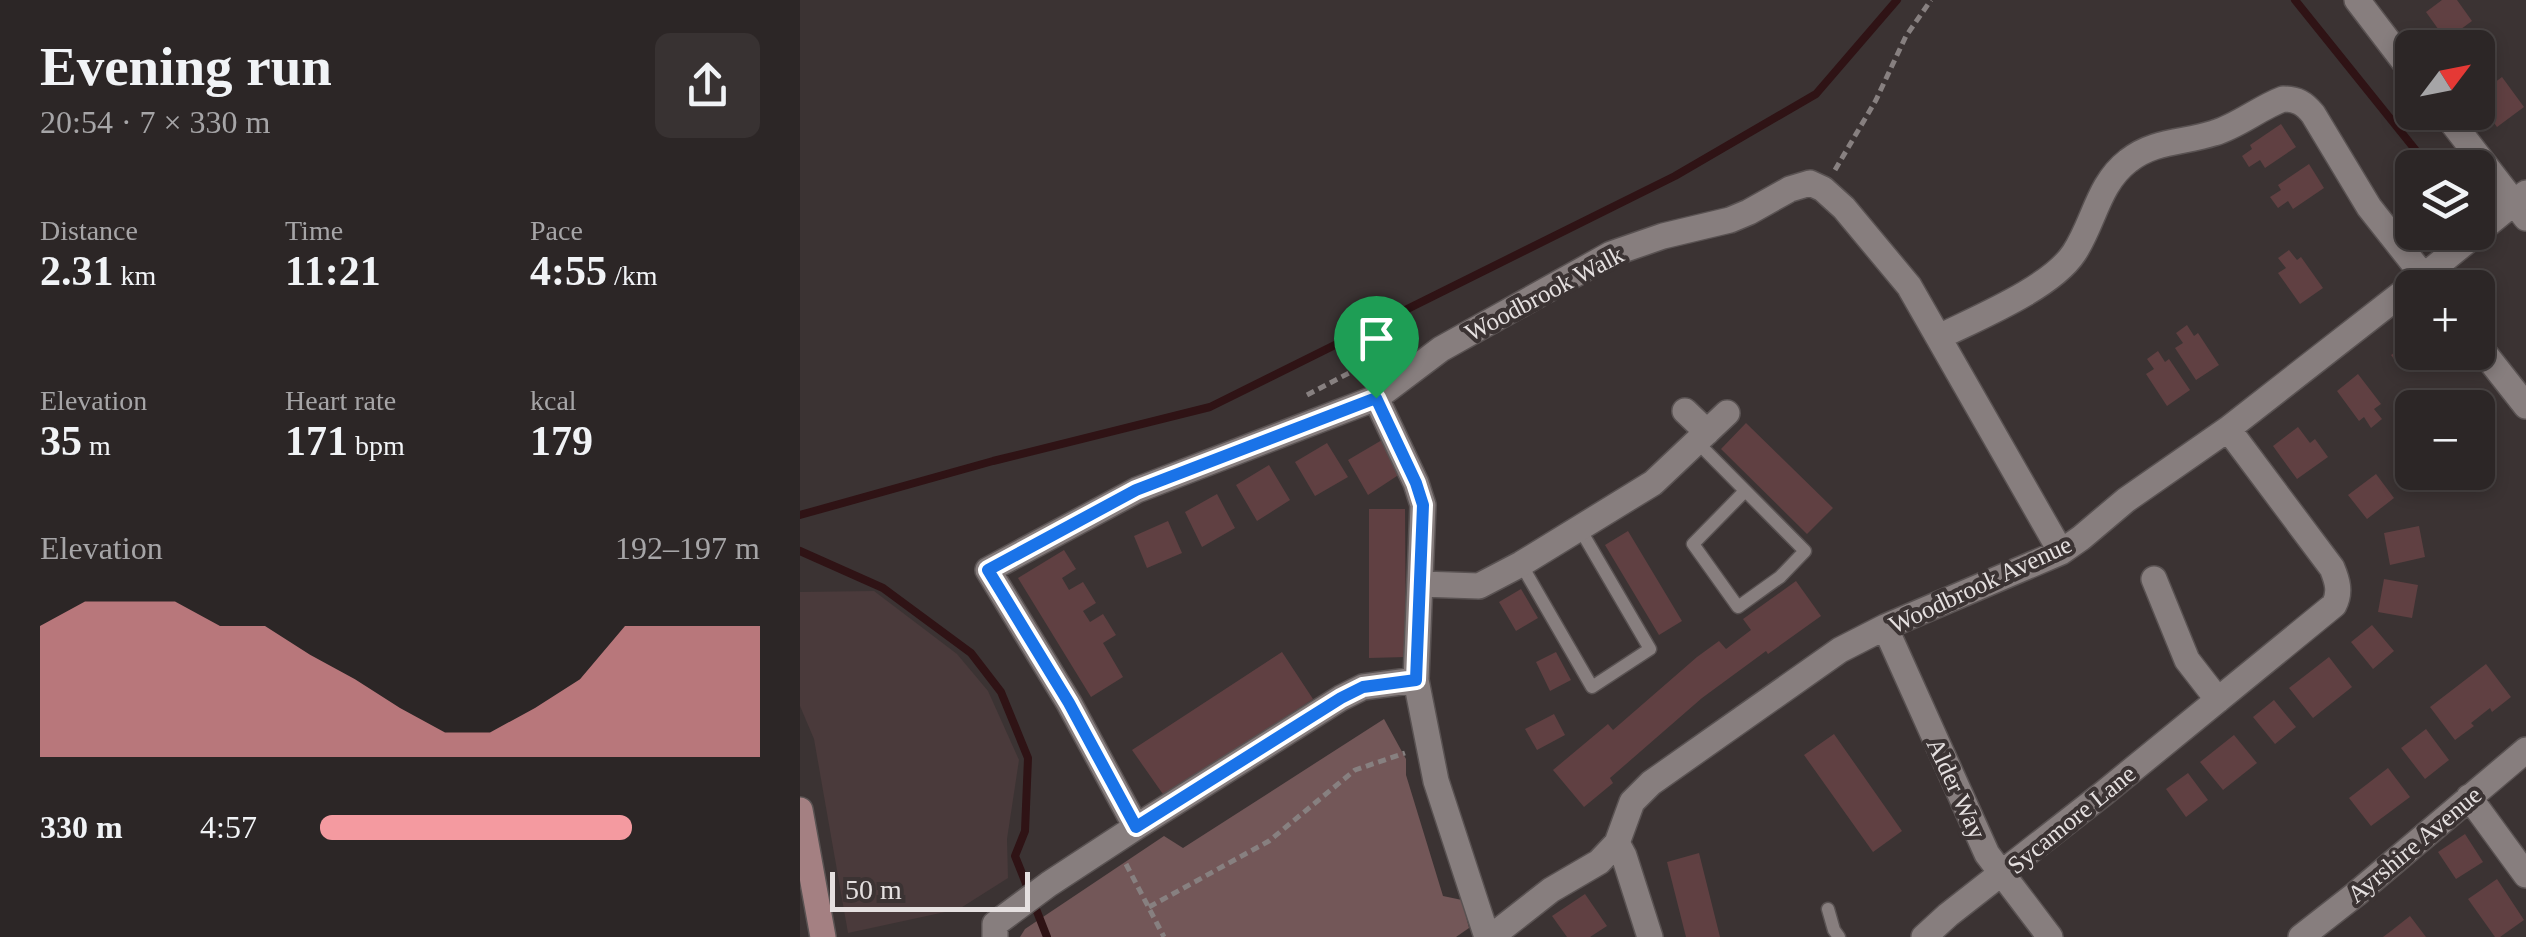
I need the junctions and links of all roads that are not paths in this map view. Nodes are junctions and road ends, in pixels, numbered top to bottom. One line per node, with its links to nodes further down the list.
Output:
1 (2357, 0): 2 (street)
2 (2395, 50)
3 (2459, 130): 4 (street)
4 (2522, 205): 6 (street, Woodbrook Avenue)
5 (2419, 270): 8 (street)
6 (2443, 270)
7 (2395, 307): 14 (street, Woodbrook Avenue)
8 (1939, 337): 10 (street, Woodbrook Walk); 18 (street)
9 (2495, 367): 11 (street)
10 (1376, 398): 21 (street); 28 (street, Woodbrook Walk)
11 (2526, 406)
12 (1685, 411): 15 (street)
13 (1727, 413): 15 (street)
14 (2228, 430): 18 (street, Woodbrook Avenue); 24 (street, Sycamore Lane)
15 (1702, 437): 16 (lane); 17 (street)
16 (1745, 491): 16 (lane)
17 (1580, 529): 19 (street); 19 (lane)
18 (2060, 552): 22 (street, Woodbrook Avenue)
19 (1521, 564): 21 (street)
20 (2154, 579): 24 (street)
21 (1421, 584): 23 (street)
22 (1886, 627): 29 (street, Woodbrook Avenue); 30 (street, Alder Way)
23 (1416, 680): 28 (street); 35 (street)
24 (2218, 700): 30 (street, Sycamore Lane)
25 (2526, 750): 26 (street, Ayrshire Avenue)
26 (2469, 797): 31 (street); 40 (street, Ayrshire Avenue)
27 (800, 810): 33 (main road)
28 (1125, 834): 34 (street)
29 (1617, 843): 35 (street, Woodbrook Avenue); 36 (street)
30 (2003, 874): 38 (street, Sycamore Lane); 39 (street, Alder Way)
31 (2526, 875)
32 (1828, 909): 37 (lane)
33 (824, 937)
34 (995, 937)
35 (1490, 937)
36 (1650, 937)
37 (1839, 937)
38 (1924, 937)
39 (2050, 937)
40 (2301, 937)

